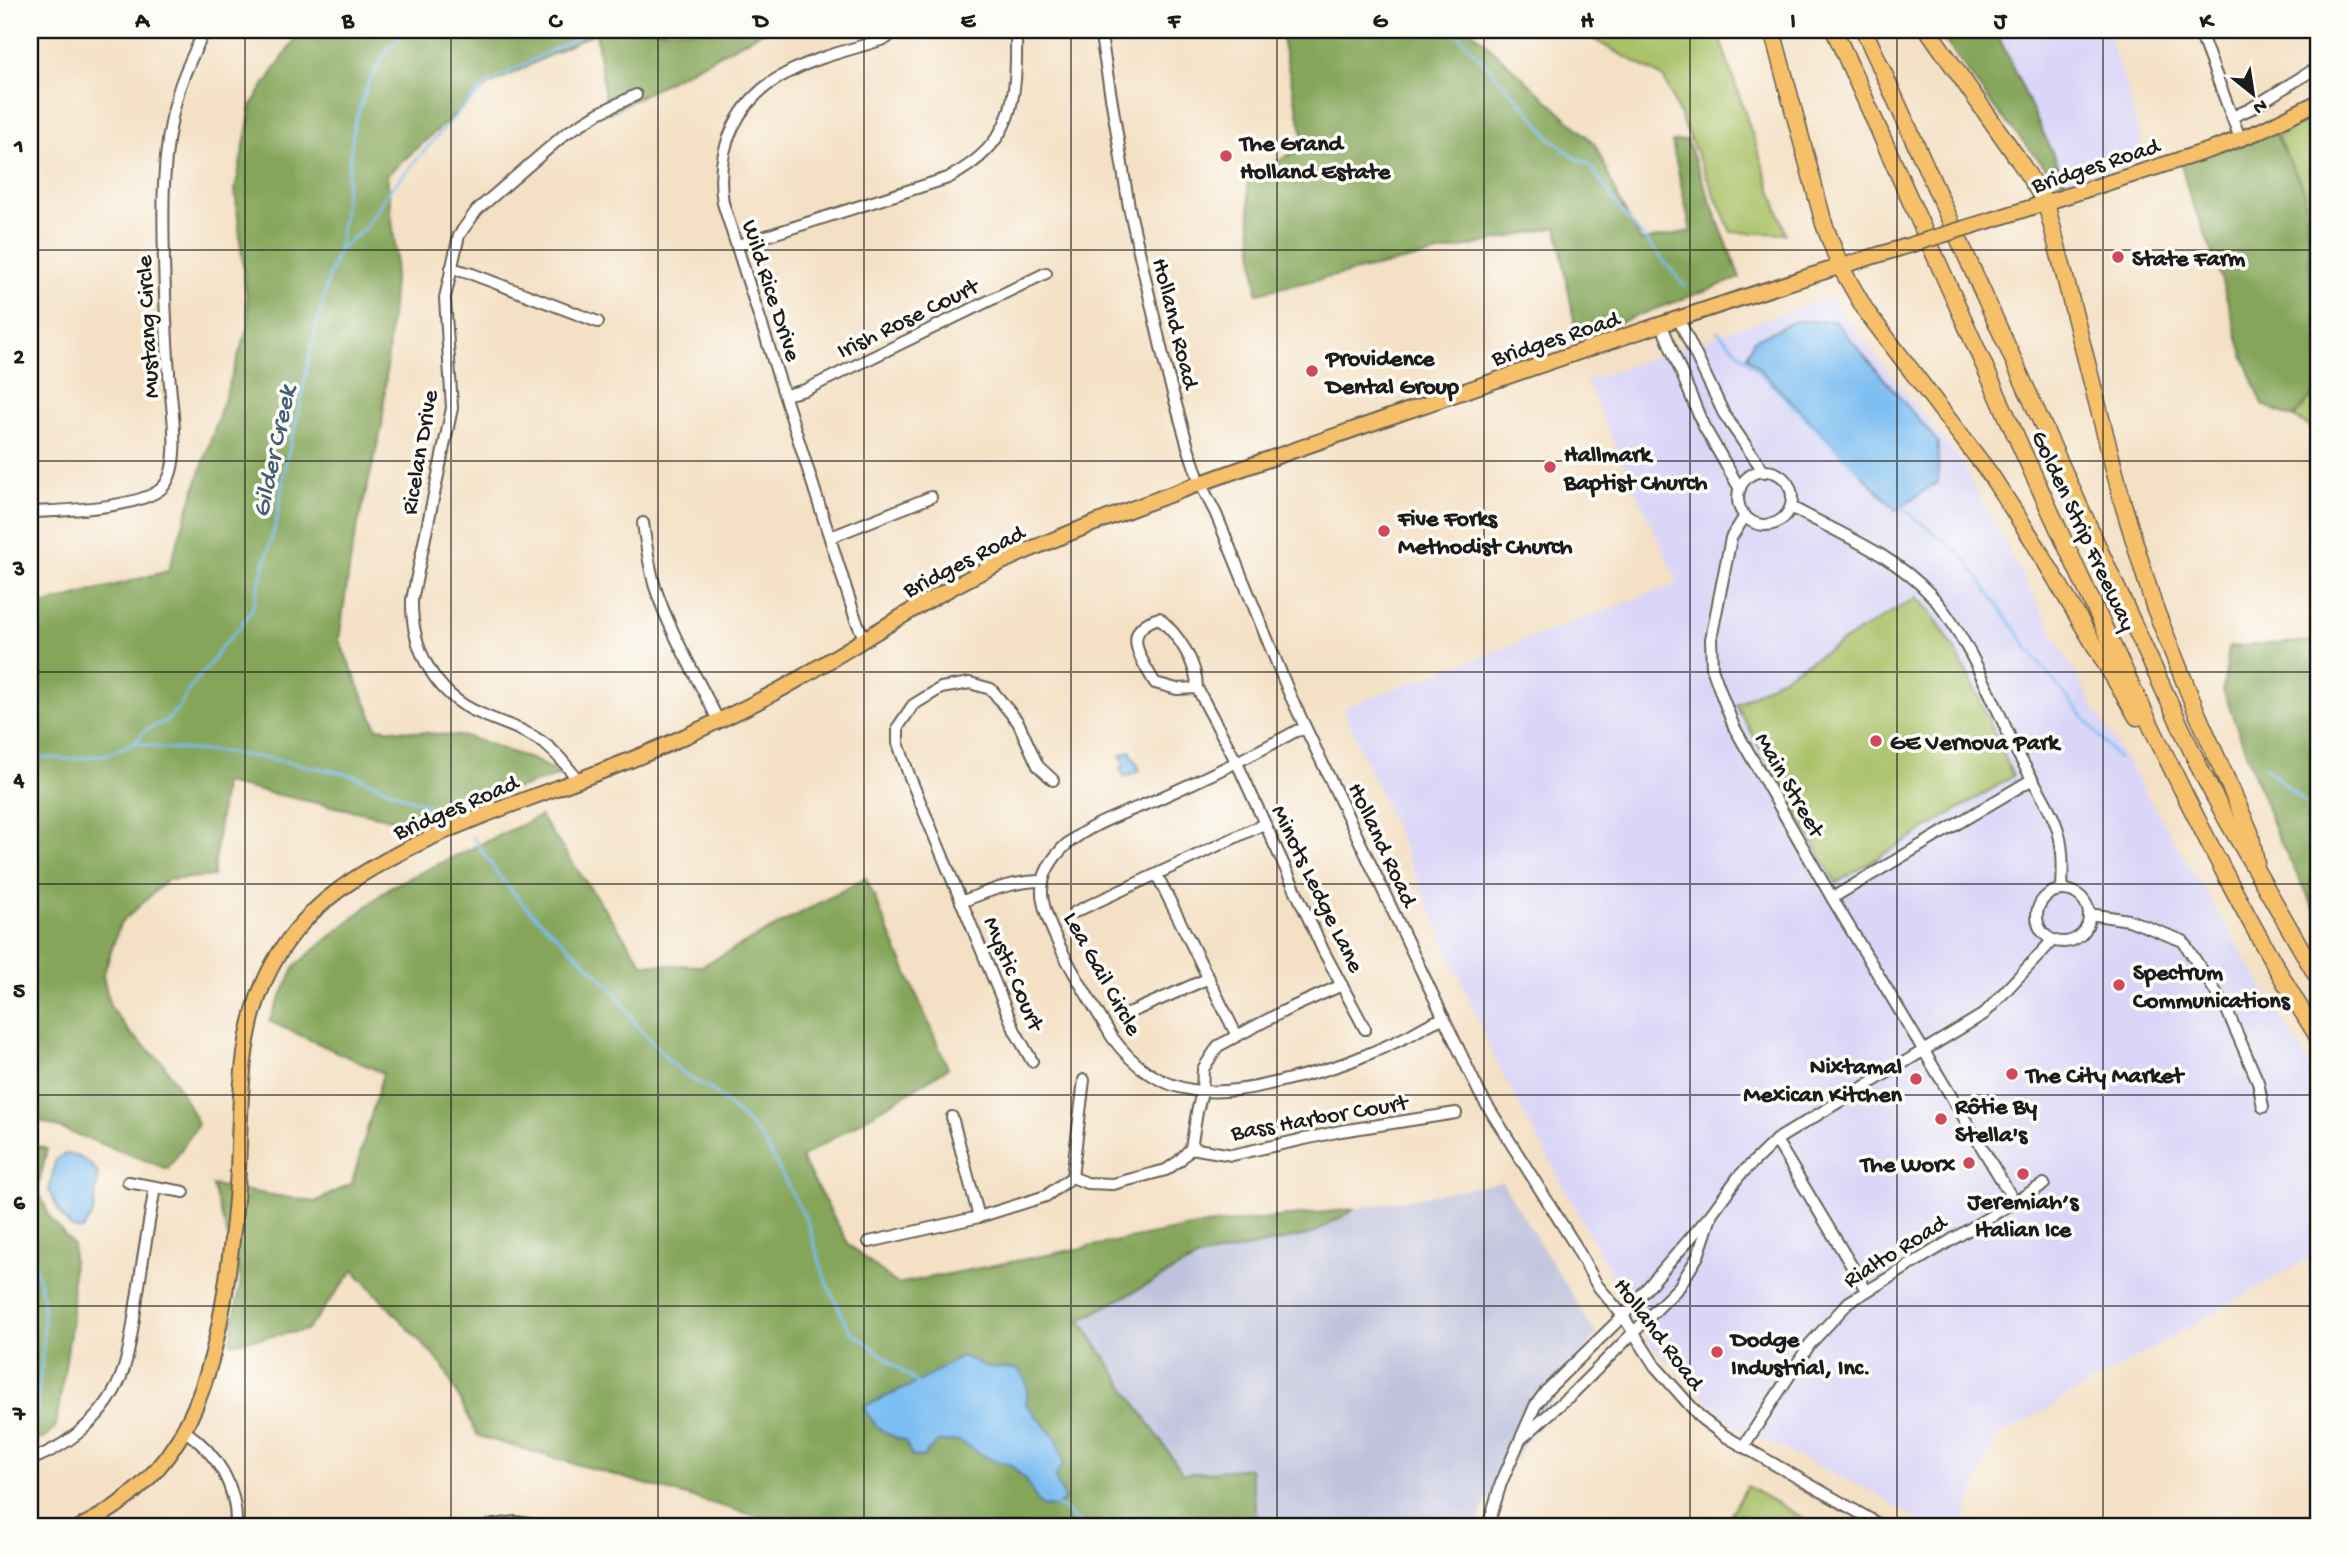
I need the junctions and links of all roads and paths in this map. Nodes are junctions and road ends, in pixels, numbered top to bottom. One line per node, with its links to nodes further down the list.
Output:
1 (205, 30): 29 (street, Mustang Circle)
2 (1017, 30): 16 (street)
3 (1100, 30): 25 (street, Holland Road)
4 (1772, 30): 17 (highway)
5 (1834, 30): 41 (highway, Golden Strip Freeway)
6 (1864, 30): 44 (highway, Golden Strip Freeway)
7 (1928, 30): 15 (highway)
8 (2200, 30): 13 (street)
9 (887, 38): 16 (street, Wild Rice Drive)
10 (2318, 67): 13 (street)
11 (636, 95): 18 (street, Ricelan Drive)
12 (2318, 102): 14 (main road, Bridges Road)
13 (2232, 117): 14 (street)
14 (2239, 138): 15 (main road, Bridges Road)
15 (2046, 203): 17 (main road, Bridges Road, bridge); 44 (highway)
16 (737, 245): 23 (street, Wild Rice Drive)
17 (1840, 266): 20 (main road, Bridges Road); 41 (highway)
18 (450, 268): 21 (street); 40 (street, Ricelan Drive)
19 (1046, 273): 23 (street, Irish Rose Court)
20 (1679, 320): 22 (main road, Bridges Road); 24 (street)
21 (598, 321)
22 (1662, 326): 25 (main road, Bridges Road); 26 (street)
23 (785, 395): 32 (street, Wild Rice Drive)
24 (1764, 472): 26 (street); 28 (street)
25 (1200, 483): 33 (main road, Bridges Road); 36 (street, Holland Road)
26 (1740, 489): 30 (street)
27 (931, 496): 32 (street)
28 (1791, 507): 30 (street); 39 (street)
29 (30, 512)
30 (1745, 516): 47 (street, Main Street)
31 (643, 523): 35 (street)
32 (831, 537): 33 (street, Wild Rice Drive)
33 (864, 638): 35 (main road, Bridges Road)
34 (1197, 688): 34 (street, Minots Ledge Lane); 37 (street, Minots Ledge Lane)
35 (718, 720): 40 (main road, Bridges Road)
36 (1306, 729): 37 (street); 56 (street, Holland Road)
37 (1237, 763): 42 (street, Minots Ledge Lane); 45 (street)
38 (1053, 780): 48 (street, Mystic Court)
39 (2031, 780): 46 (street); 47 (street)
40 (579, 781): 81 (main road, Bridges Road)
41 (2184, 797): 59 (highway, Golden Strip Freeway)
42 (1264, 824): 43 (street); 54 (street, Minots Ledge Lane)
43 (1157, 875): 49 (street); 52 (street)
44 (2259, 875): 53 (highway, Golden Strip Freeway)
45 (1043, 881): 48 (street); 63 (street, Lea Gail Circle)
46 (2062, 890): 50 (street); 51 (street)
47 (1832, 898): 60 (street, Main Street)
48 (961, 902): 61 (street, Mystic Court)
49 (1075, 912)
50 (2089, 914): 51 (street); 64 (street)
51 (2053, 940): 60 (street)
52 (1209, 978): 55 (street); 58 (street)
53 (2318, 978)
54 (1342, 985): 57 (street, Minots Ledge Lane); 58 (street)
55 (1129, 1013)
56 (1444, 1018): 63 (street, Lea Gail Circle); 79 (street, Holland Road)
57 (1366, 1029)
58 (1237, 1036): 63 (street)
59 (2318, 1037)
60 (1923, 1051): 67 (street); 74 (street, Main Street)
61 (1032, 1061)
62 (1084, 1080): 69 (street)
63 (1202, 1092): 68 (street)
64 (2263, 1107)
65 (1455, 1113): 68 (street, Bass Harbor Court)
66 (952, 1117): 76 (street)
67 (1776, 1140): 75 (street); 78 (street)
68 (1191, 1148): 69 (street)
69 (1072, 1177): 76 (street)
70 (128, 1182): 72 (street)
71 (2043, 1184): 74 (street, Rialto Road)
72 (155, 1186): 73 (street); 84 (street)
73 (184, 1192)
74 (2014, 1201): 78 (street, Rialto Road)
75 (1713, 1213): 79 (street); 80 (street)
76 (979, 1217): 77 (street)
77 (869, 1241)
78 (1866, 1290): 83 (street, Rialto Road)
79 (1623, 1316): 80 (street, Holland Road); 82 (street)
80 (1633, 1333): 82 (street); 83 (street, Holland Road)
81 (185, 1431): 85 (main road, Bridges Road); 86 (street)
82 (1517, 1442): 89 (street)
83 (1743, 1447): 90 (street, Holland Road)
84 (30, 1460)
85 (82, 1526)
86 (236, 1526)
87 (488, 1526): 88 (street)
88 (543, 1526)
89 (1488, 1526)
90 (1882, 1526)

